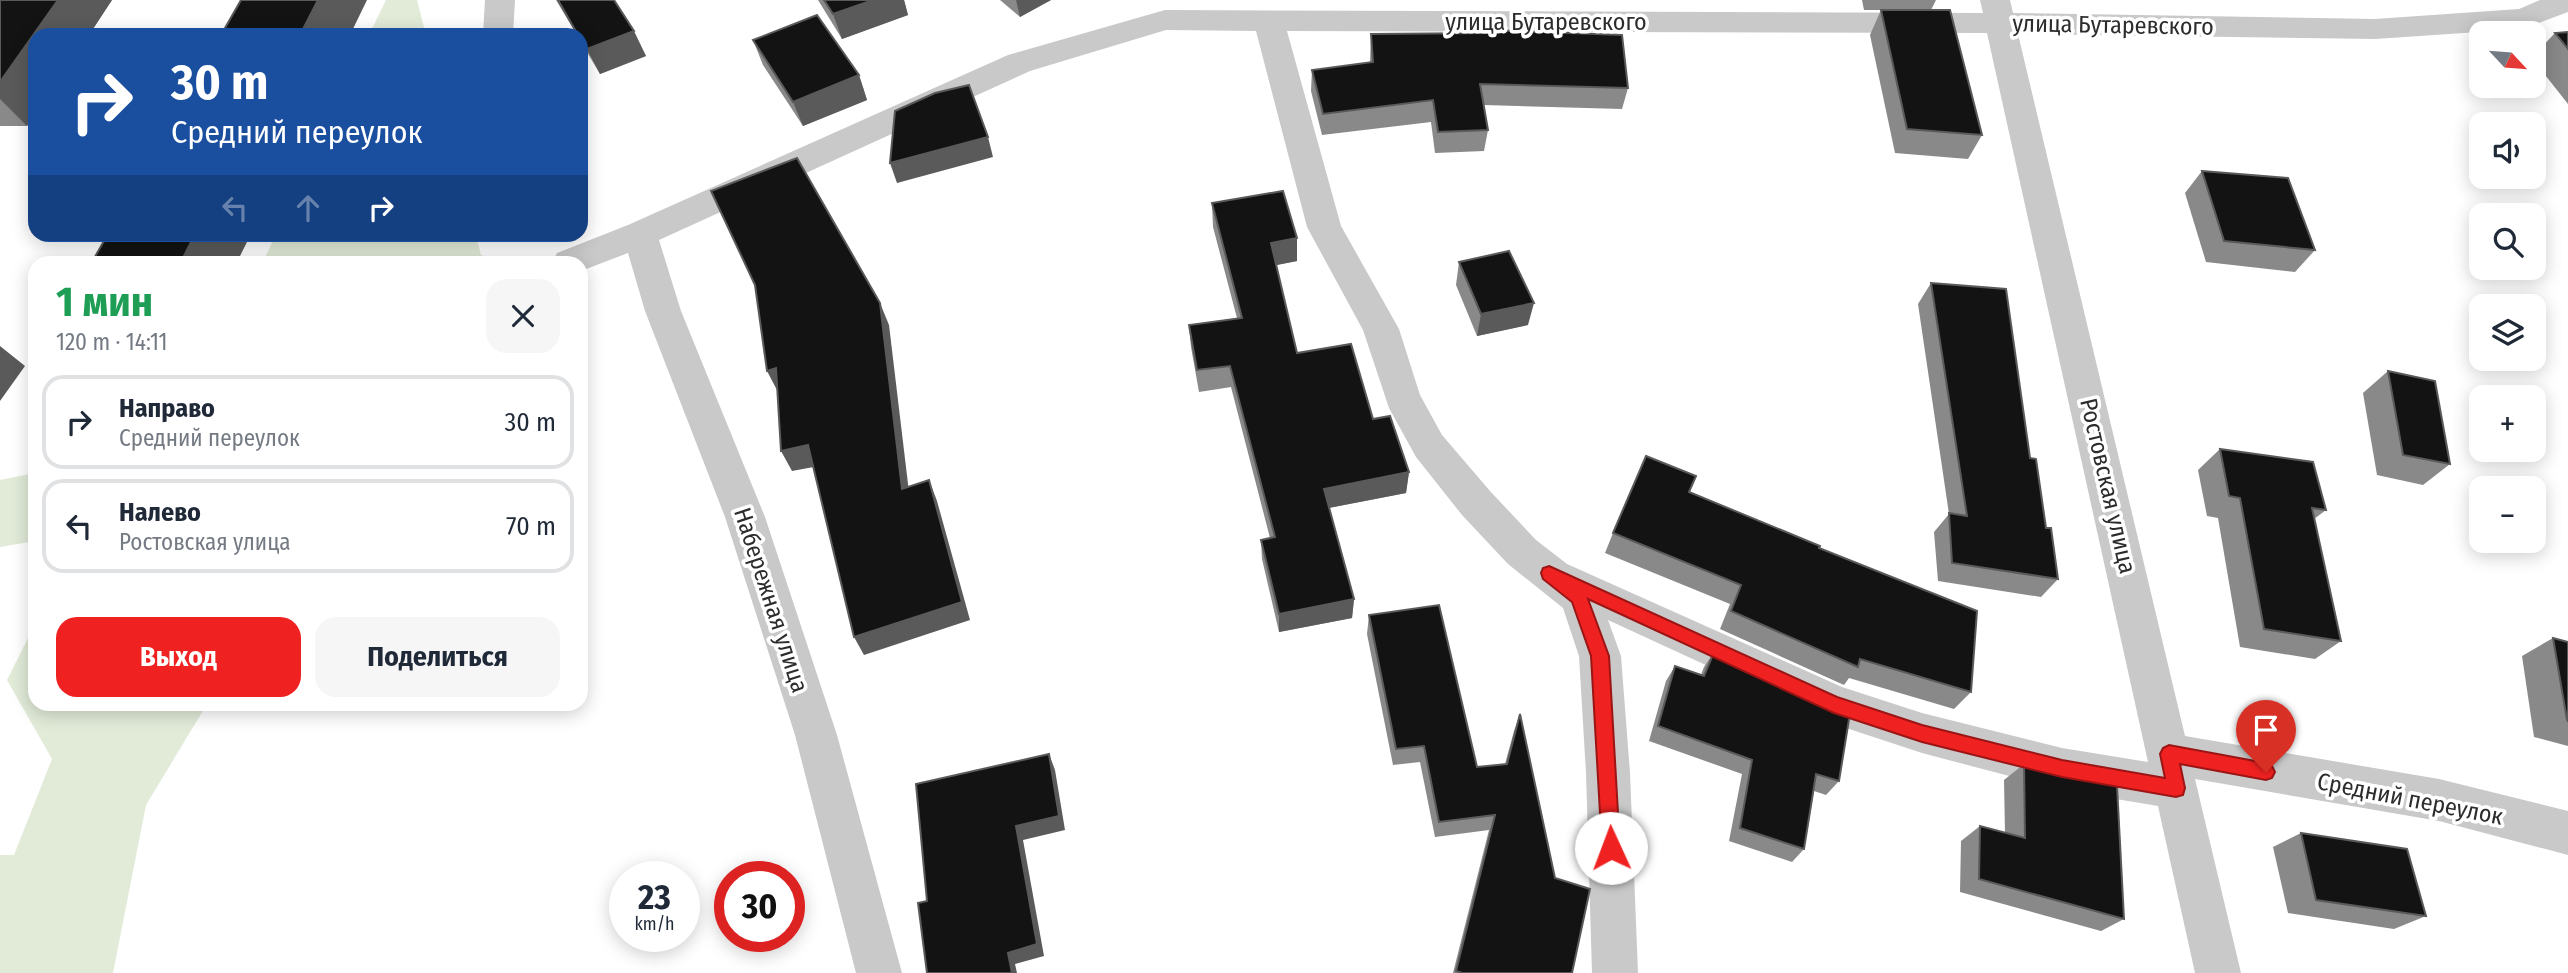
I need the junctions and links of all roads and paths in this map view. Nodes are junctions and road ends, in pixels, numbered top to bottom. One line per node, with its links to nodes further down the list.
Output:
1 (500, 0): 6 (street)
2 (2568, 0): 4 (street, улица Бутаревского)
3 (1161, 10): 5 (street, улица Бутаревского); 7 (street, улица Бутаревского)
4 (1998, 12): 5 (street, улица Бутаревского); 10 (street, Ростовская улица)
5 (1269, 21): 9 (street)
6 (498, 28)
7 (640, 234): 8 (street, улица Бутаревского); 12 (street, Набережная улица)
8 (570, 252)
9 (1549, 573): 10 (street, Средний переулок); 13 (street)
10 (2173, 771): 11 (street, Средний переулок); 14 (street, Ростовская улица)
11 (2568, 833)
12 (879, 973)
13 (1615, 973)
14 (2218, 973)

